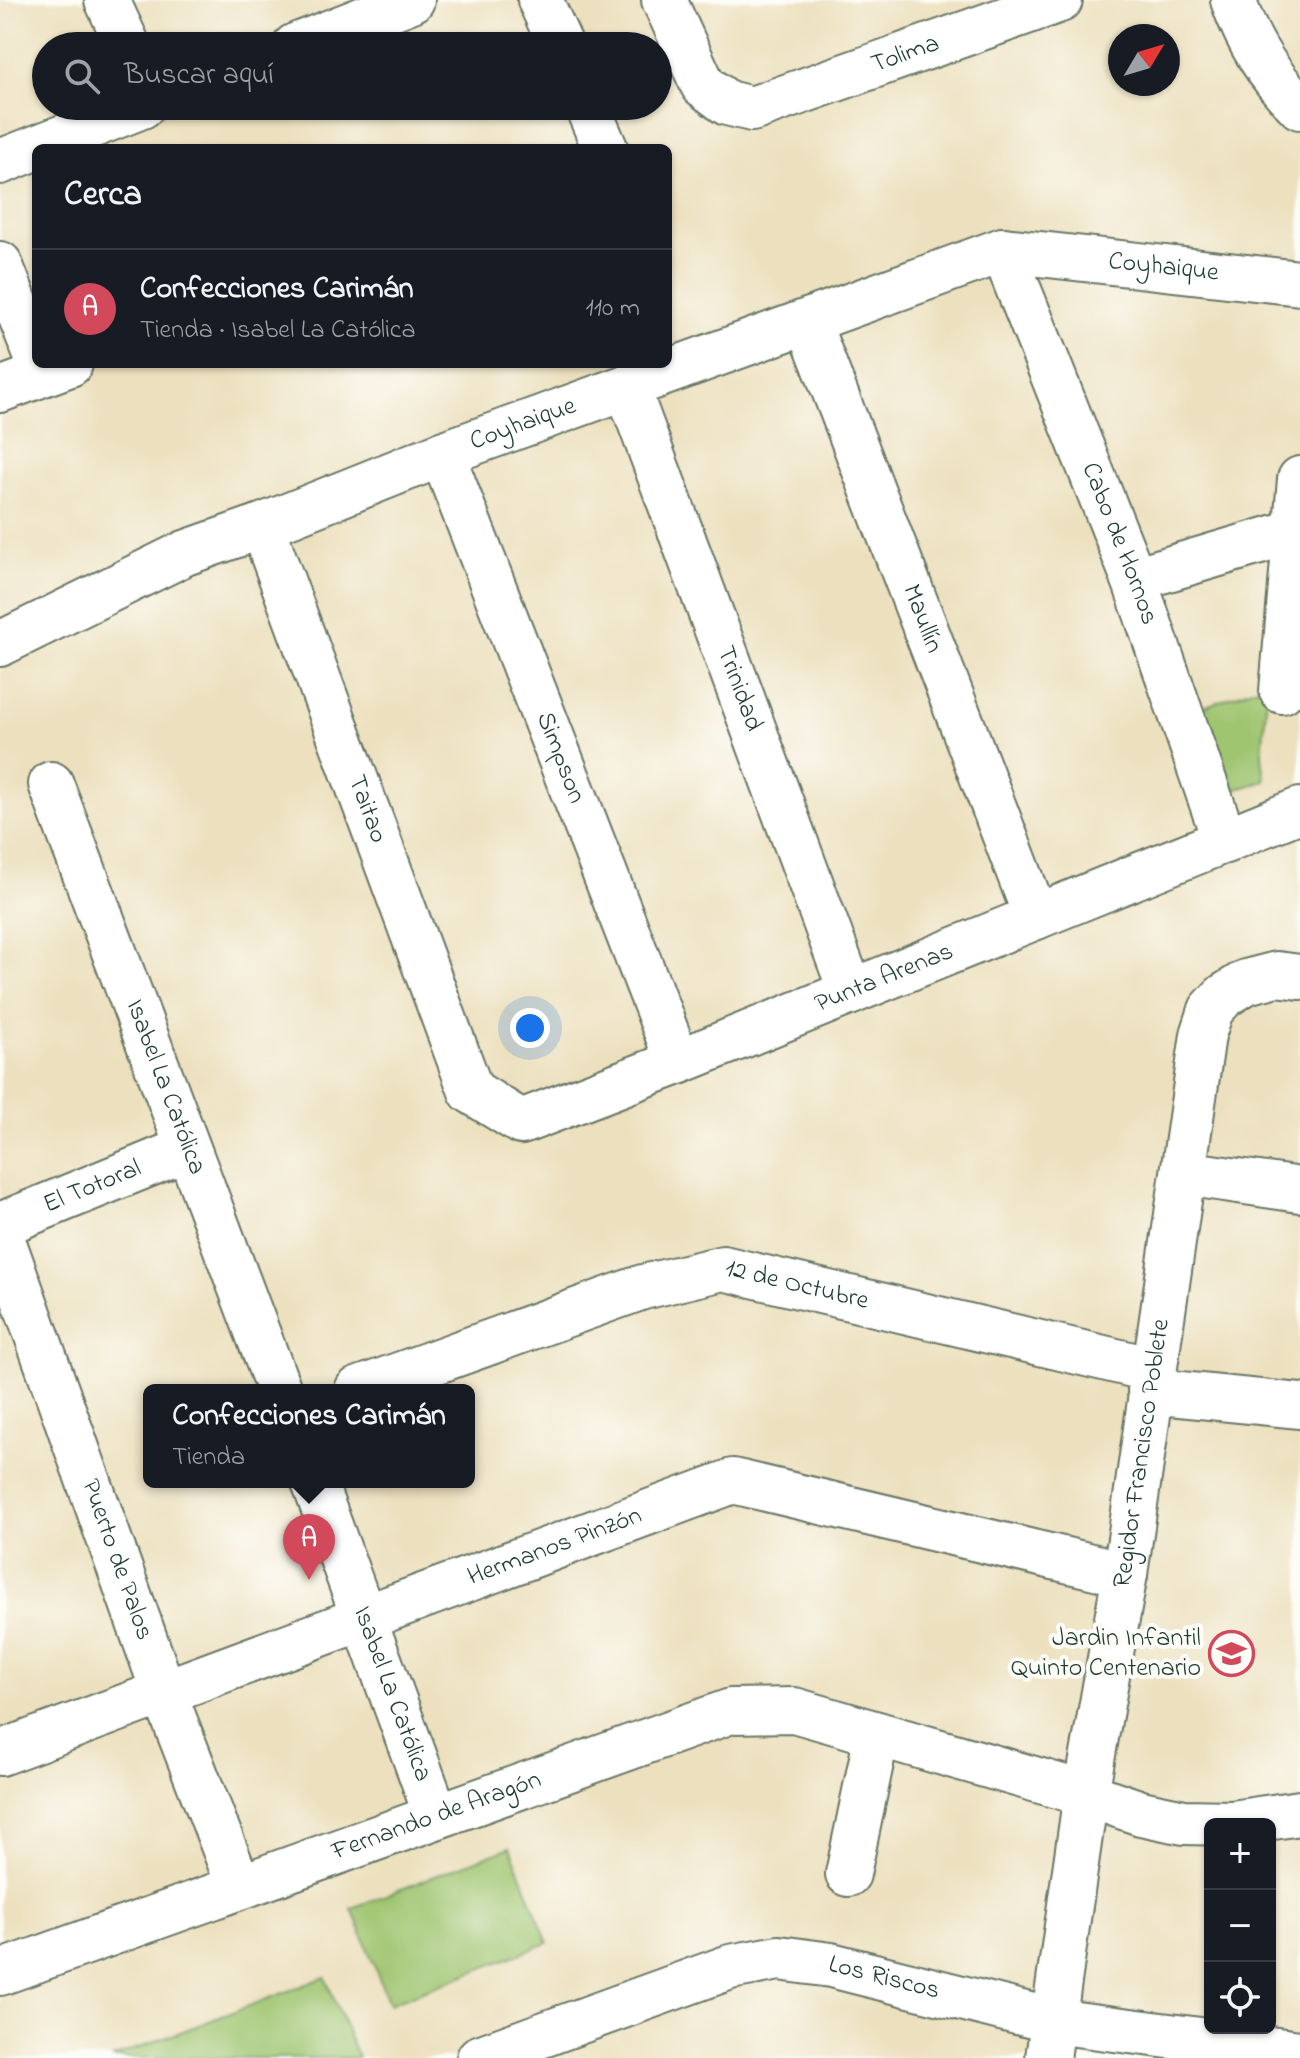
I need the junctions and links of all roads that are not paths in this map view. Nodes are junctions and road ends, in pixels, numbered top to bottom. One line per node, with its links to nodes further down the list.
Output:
1 (107, 0): 7 (street)
2 (412, 0): 8 (street)
3 (540, 0): 9 (street)
4 (664, 0): 6 (street, Tolima)
5 (1233, 0): 10 (street)
6 (1041, 3)
7 (122, 32)
8 (331, 32)
9 (555, 32)
10 (1300, 107)
11 (106, 120): 13 (street)
12 (593, 120): 14 (street)
13 (46, 144)
14 (603, 144)
15 (32, 149): 16 (street)
16 (0, 162)
17 (1003, 250): 19 (street, Coyhaique); 20 (street, Coyhaique); 29 (street, Cabo de Hornos)
18 (0, 264): 21 (street)
19 (1300, 283)
20 (808, 322): 23 (street, Coyhaique); 35 (street, Maullín)
21 (32, 332)
22 (40, 368): 24 (street)
23 (627, 387): 25 (street, Coyhaique); 37 (street, Trinidad)
24 (0, 390)
25 (442, 454): 27 (street, Coyhaique); 38 (street, Simpson)
26 (1300, 479): 28 (street)
27 (262, 526): 30 (street, Coyhaique); 39 (street, Taitao)
28 (1297, 531): 29 (street); 31 (street)
29 (1134, 579): 34 (street, Cabo de Hornos)
30 (0, 644)
31 (1282, 691)
32 (51, 784): 40 (street, Isabel La Católica)
33 (1300, 810): 34 (street, Punta Arenas)
34 (1225, 841): 35 (street, Punta Arenas)
35 (1036, 917): 37 (street, Punta Arenas)
36 (1300, 977): 41 (street, Regidor Francisco Poblete)
37 (851, 992): 38 (street, Punta Arenas)
38 (678, 1062): 39 (street, Punta Arenas)
39 (471, 1091)
40 (186, 1149): 43 (street, El Totoral); 46 (street, Isabel La Católica)
41 (1184, 1173): 42 (street); 45 (street, Regidor Francisco Poblete)
42 (1300, 1190)
43 (0, 1225)
44 (0, 1232): 52 (street, Puerto de Palos)
45 (1152, 1381): 47 (street, 12 de Octubre); 48 (street, 12 de Octubre); 50 (street, Regidor Francisco Poblete)
46 (277, 1384)
47 (374, 1384)
48 (1300, 1406)
49 (316, 1488): 51 (street, Isabel La Católica)
50 (1125, 1574): 51 (street, Hermanos Pinzón); 55 (street, Regidor Francisco Poblete)
51 (365, 1618): 52 (street, Hermanos Pinzón); 57 (street, Isabel La Católica)
52 (164, 1693): 54 (street, Hermanos Pinzón); 59 (street, Puerto de Palos)
53 (877, 1734): 55 (street, Fernando de Aragón); 57 (street, Fernando de Aragón); 58 (street)
54 (0, 1753)
55 (1086, 1794): 56 (street, Fernando de Aragón); 61 (street, Regidor Francisco Poblete)
56 (1300, 1813)
57 (436, 1815): 59 (street, Fernando de Aragón)
58 (848, 1874)
59 (239, 1886): 60 (street, Fernando de Aragón)
60 (0, 1973)
61 (1050, 2040): 62 (street, Los Riscos); 63 (street, Los Riscos)
62 (1300, 2053)
63 (479, 2058)

